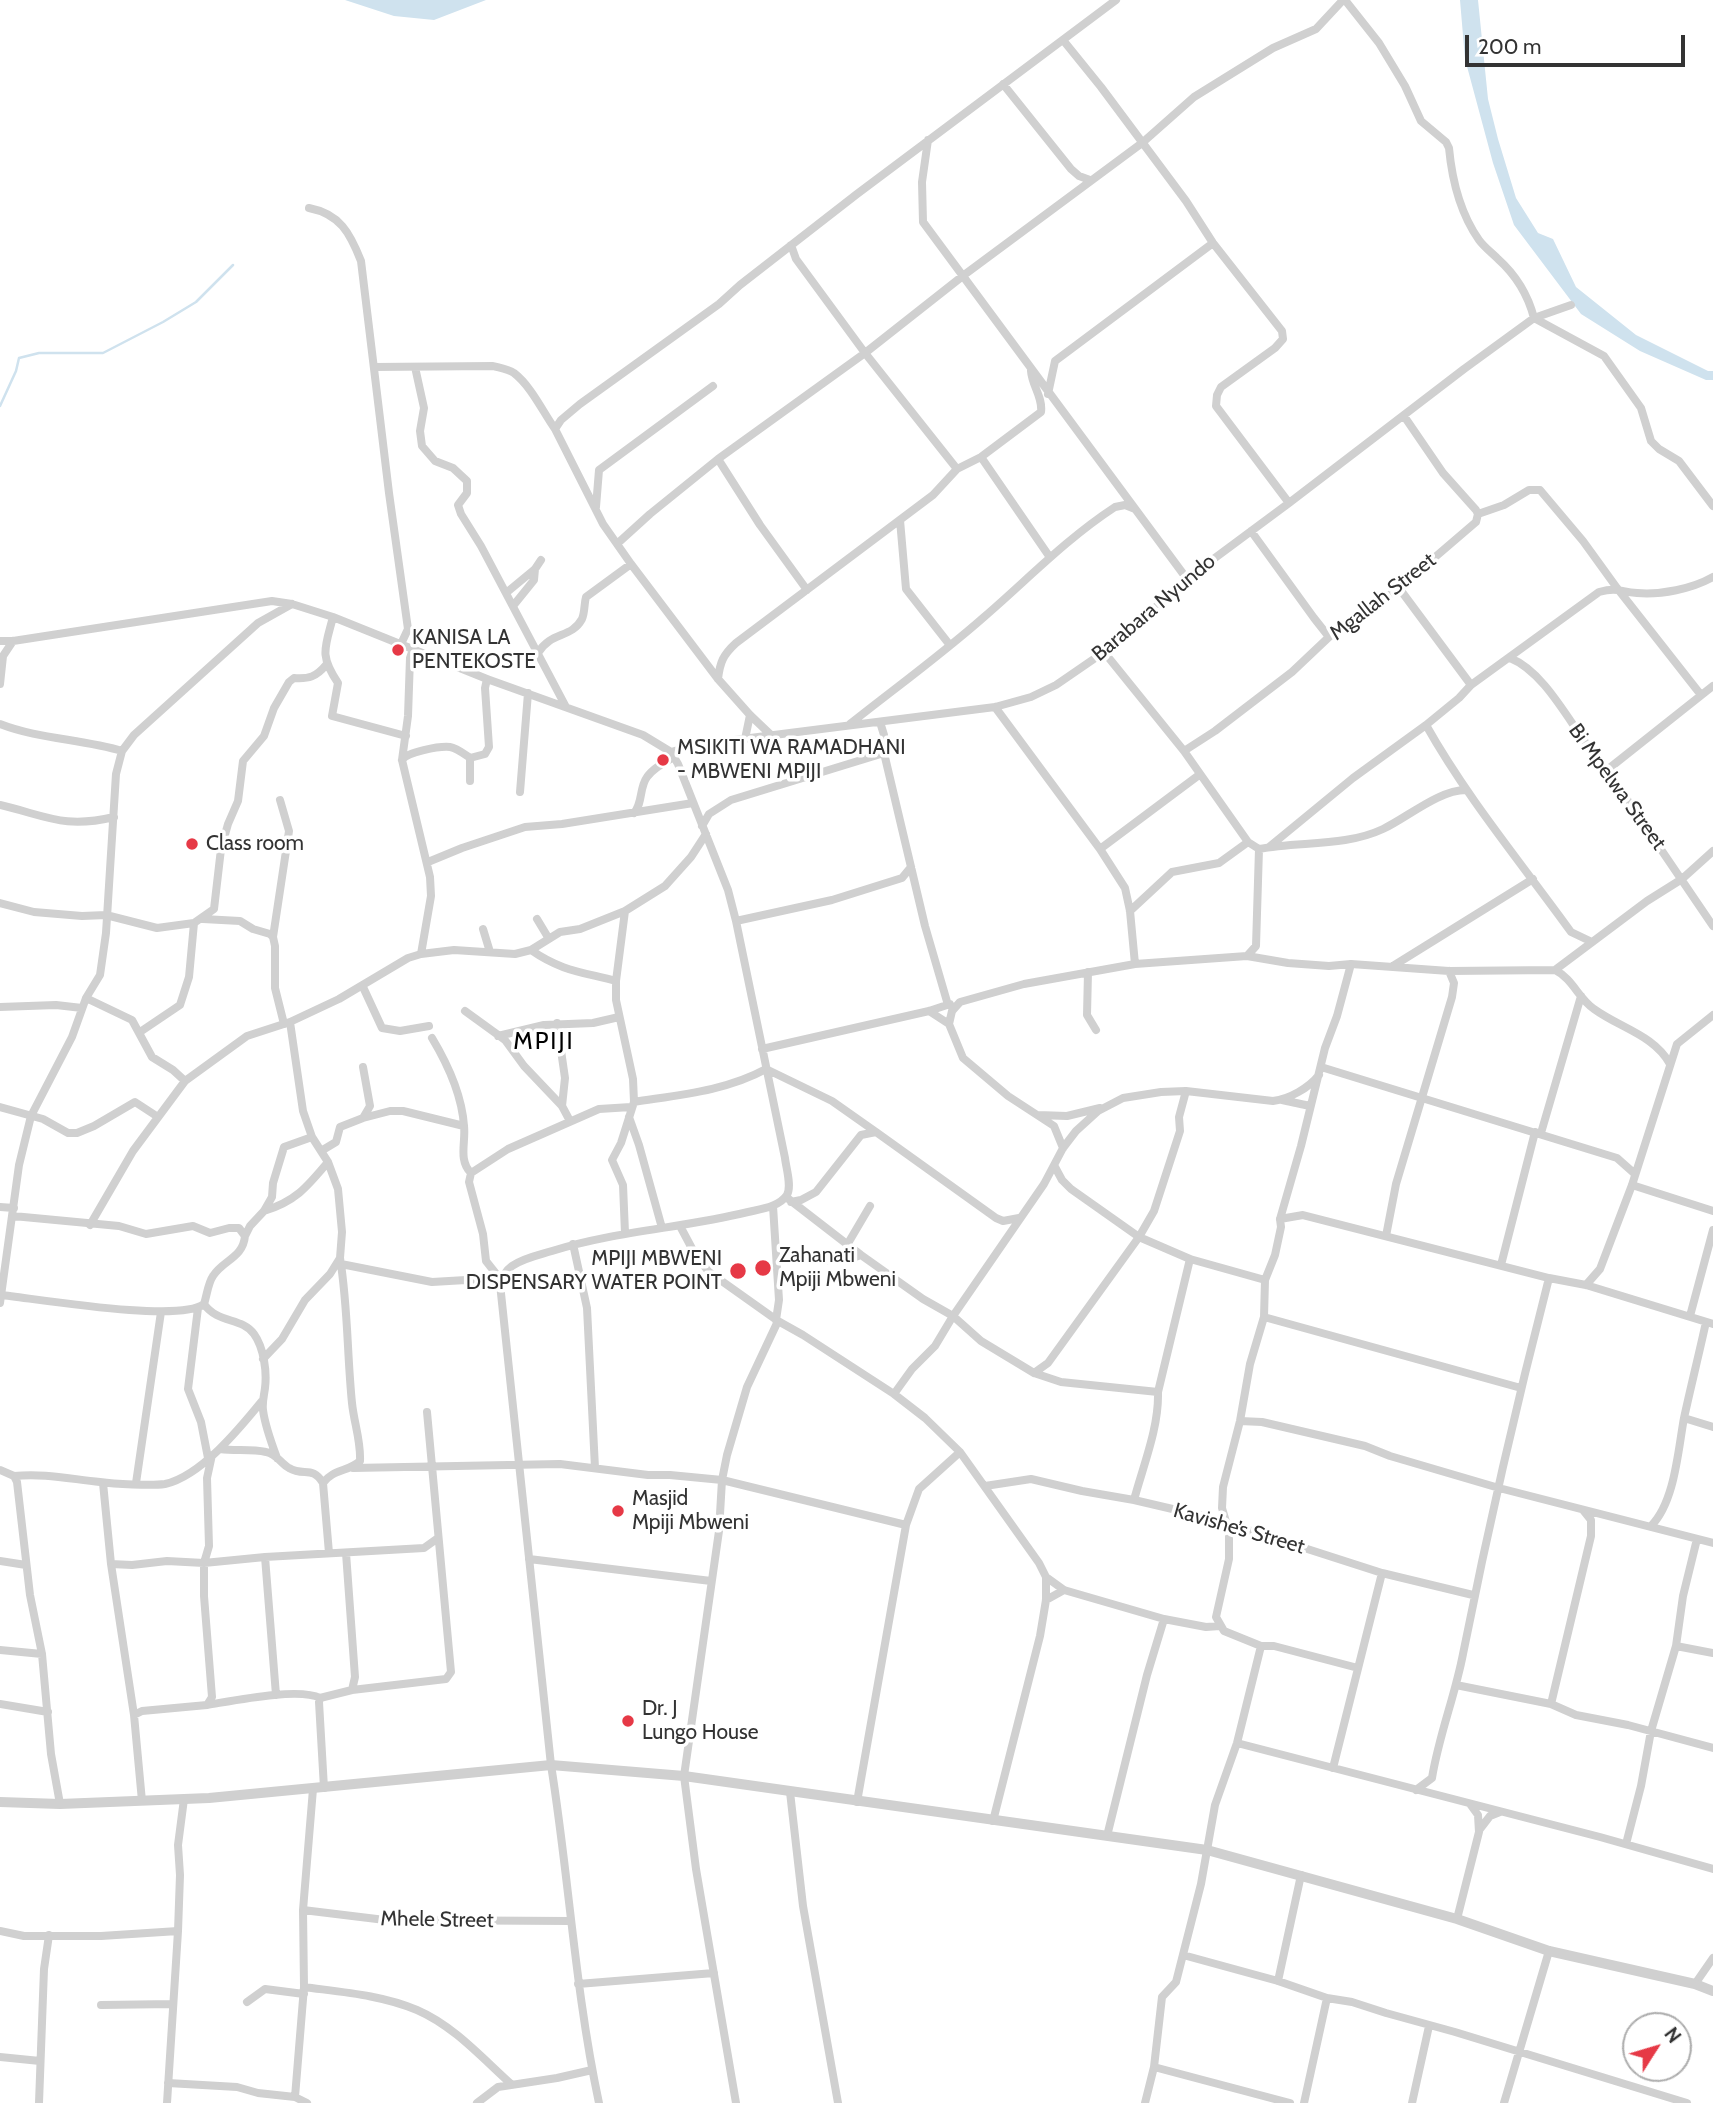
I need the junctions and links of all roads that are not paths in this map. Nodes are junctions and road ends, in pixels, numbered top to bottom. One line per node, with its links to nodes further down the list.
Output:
1 (1116, 0): 3 (street)
2 (1344, 0): 6 (street); 13 (street)
3 (1063, 40): 4 (street); 6 (street)
4 (1003, 84): 5 (street); 7 (street)
5 (928, 140): 10 (street); 11 (street)
6 (1142, 143): 7 (street); 9 (street)
7 (1090, 180): 11 (street)
8 (309, 208): 15 (street)
9 (1213, 243): 19 (street); 25 (street)
10 (791, 245): 14 (street); 21 (street)
11 (964, 275): 14 (street); 17 (street)
12 (1571, 305): 13 (street, Barabara Nyundo)
13 (1534, 318): 20 (street, Barabara Nyundo); 26 (street)
14 (865, 353): 23 (street); 24 (street)
15 (374, 367): 16 (street); 49 (street)
16 (415, 367): 21 (street); 42 (street)
17 (1031, 370): 19 (street); 22 (street)
18 (713, 386): 27 (street)
19 (1048, 394): 28 (street)
20 (1404, 416): 25 (street, Barabara Nyundo); 29 (street)
21 (555, 429): 27 (street)
22 (981, 457): 24 (street); 33 (street)
23 (718, 459): 32 (street); 41 (street)
24 (957, 469): 30 (street)
25 (1289, 503): 31 (street, Barabara Nyundo)
26 (1713, 506)
27 (596, 509): 32 (street)
28 (1136, 509): 33 (street); 38 (street)
29 (1478, 514): 39 (street, Mgallah Street); 40 (street)
30 (900, 520): 41 (street); 50 (street)
31 (1251, 531): 38 (street, Barabara Nyundo); 46 (street)
32 (618, 544): 35 (street)
33 (1049, 556): 50 (street)
34 (541, 560): 36 (street)
35 (631, 564): 54 (street); 58 (street)
36 (535, 569): 42 (street); 44 (street)
37 (1713, 577): 40 (street)
38 (1187, 579): 52 (street, Barabara Nyundo)
39 (1399, 587): 46 (street, Mgallah Street); 60 (street)
40 (1617, 588): 55 (street); 63 (street)
41 (807, 590): 58 (street)
42 (506, 593): 44 (street)
43 (292, 604): 45 (street); 48 (street); 74 (street)
44 (513, 606): 54 (street)
45 (333, 617): 49 (street); 56 (street)
46 (1329, 637): 75 (street, Mgallah Street)
47 (0, 641): 48 (street)
48 (13, 641): 53 (street)
49 (401, 644): 51 (street)
50 (949, 645): 69 (street)
51 (414, 649): 57 (street); 72 (street)
52 (1104, 652): 64 (street, Barabara Nyundo); 75 (street)
53 (1, 653): 59 (street)
54 (538, 653): 65 (street)
55 (1510, 659): 60 (street); 80 (street, Bi Mpelwa Street)
56 (326, 665): 72 (street); 106 (street)
57 (487, 679): 62 (street); 78 (street)
58 (718, 679): 66 (street)
59 (0, 684)
60 (1471, 685): 70 (street)
61 (1713, 686): 63 (street)
62 (528, 693): 65 (street); 84 (street)
63 (1701, 695): 80 (street)
64 (995, 707): 67 (street, Barabara Nyundo); 93 (street)
65 (566, 708): 77 (street)
66 (750, 715): 71 (street); 73 (street)
67 (880, 722): 69 (street, Barabara Nyundo); 76 (street)
68 (0, 723): 74 (street)
69 (850, 724): 71 (street, Barabara Nyundo)
70 (1426, 725): 83 (street); 92 (street)
71 (771, 735): 73 (street, Barabara Nyundo)
72 (406, 736): 79 (street)
73 (745, 739): 77 (street, Barabara Nyundo)
74 (122, 751): 89 (street)
75 (1184, 751): 81 (street)
76 (884, 753): 90 (street); 97 (street)
77 (673, 754): 86 (street); 88 (street)
78 (470, 758): 79 (street); 82 (street)
79 (401, 760): 96 (street)
80 (1607, 770): 100 (street, Bi Mpelwa Street)
81 (1199, 775): 91 (street); 93 (street)
82 (470, 781)
83 (1466, 790): 92 (street); 99 (street)
84 (520, 792)
85 (280, 800): 112 (street)
86 (693, 803): 88 (street); 90 (street)
87 (0, 805): 89 (street)
88 (634, 813): 96 (street)
89 (114, 817): 105 (street)
90 (704, 830): 103 (street); 108 (street)
91 (1248, 842): 94 (street); 104 (street)
92 (1269, 847): 94 (street)
93 (1100, 849): 104 (street)
94 (1259, 849): 115 (street)
95 (1713, 851): 100 (street)
96 (428, 862): 118 (street)
97 (912, 867): 98 (street); 101 (street)
98 (902, 878): 101 (street); 108 (street)
99 (1533, 879): 114 (street); 123 (street)
100 (1682, 879): 110 (street, Bi Mpelwa Street); 114 (street)
101 (915, 882): 132 (street)
102 (0, 904): 105 (street)
103 (625, 911): 113 (street); 127 (street)
104 (1130, 911): 121 (street)
105 (106, 915): 109 (street); 130 (street)
106 (203, 919): 109 (street); 112 (street)
107 (537, 919): 113 (street)
108 (736, 921): 147 (street)
109 (194, 923): 144 (street)
110 (1713, 926)
111 (483, 929): 117 (street)
112 (273, 937): 139 (street)
113 (549, 939): 116 (street)
114 (1592, 942): 124 (street)
115 (1256, 946): 119 (street); 120 (street)
116 (531, 950): 117 (street); 127 (street)
117 (490, 952): 118 (street)
118 (421, 954): 128 (street)
119 (1247, 956): 120 (street); 121 (street)
120 (1262, 958): 122 (street)
121 (1135, 964): 126 (street)
122 (1351, 964): 123 (street); 151 (street)
123 (1393, 966): 125 (street)
124 (1555, 970): 125 (street); 129 (street)
125 (1449, 971): 154 (street)
126 (1088, 972): 131 (street); 143 (street)
127 (616, 981): 138 (street)
128 (363, 987): 139 (street); 142 (street)
129 (1581, 996): 148 (street); 171 (street)
130 (86, 998): 134 (street); 144 (street)
131 (960, 1002): 132 (street); 141 (street)
132 (948, 1005): 136 (street)
133 (0, 1007): 134 (street)
134 (82, 1008): 162 (street)
135 (465, 1011): 145 (street)
136 (929, 1012): 141 (street); 147 (street)
137 (1713, 1015): 148 (street)
138 (619, 1017): 140 (street); 160 (street)
139 (287, 1023): 152 (street); 173 (street)
140 (557, 1023): 145 (street); 157 (street)
141 (949, 1024): 161 (street)
142 (429, 1026)
143 (1096, 1030)
144 (140, 1032): 152 (street)
145 (498, 1036): 157 (street)
146 (432, 1038): 167 (street)
147 (762, 1049): 150 (street)
148 (1671, 1064): 179 (street)
149 (363, 1066): 164 (street)
150 (766, 1069): 160 (street); 166 (street); 183 (street)
151 (1320, 1071): 154 (street); 155 (street); 156 (street)
152 (185, 1081): 163 (street)
153 (1186, 1091): 155 (street); 159 (street); 202 (street)
154 (1422, 1097): 171 (street); 201 (street)
155 (1282, 1100): 156 (street)
156 (1311, 1102): 190 (street)
157 (562, 1106): 165 (street)
158 (0, 1107): 162 (street)
159 (1105, 1107): 161 (street); 169 (street)
160 (631, 1108): 165 (street); 196 (street); 198 (street)
161 (1038, 1115): 168 (street)
162 (32, 1116): 163 (street); 188 (street)
163 (159, 1116): 192 (street)
164 (363, 1118): 167 (street); 175 (street)
165 (570, 1121): 178 (street)
166 (863, 1124): 170 (street); 172 (street)
167 (464, 1126): 178 (street)
168 (1056, 1130): 169 (street); 174 (street)
169 (1076, 1130): 174 (street)
170 (876, 1132): 172 (street); 191 (street)
171 (1538, 1133): 179 (street); 209 (street)
172 (861, 1135): 183 (street)
173 (313, 1138): 175 (street); 186 (street)
174 (1063, 1148): 177 (street)
175 (321, 1151): 176 (street)
176 (328, 1162): 186 (street); 207 (street)
177 (1055, 1167): 180 (street); 181 (street)
178 (471, 1173): 212 (street)
179 (1635, 1174): 182 (street)
180 (1062, 1180): 181 (street); 202 (street)
181 (1044, 1184): 189 (street)
182 (1632, 1185): 187 (street); 213 (street)
183 (783, 1202): 194 (street); 204 (street); 208 (street)
184 (870, 1206): 204 (street)
185 (0, 1207): 188 (street)
186 (264, 1211): 193 (street)
187 (1713, 1211)
188 (13, 1212): 192 (street); 214 (street)
189 (1019, 1218): 191 (street); 199 (street)
190 (1280, 1219): 201 (street); 211 (street)
191 (1003, 1221): 199 (street)
192 (90, 1225): 195 (street)
193 (250, 1226): 195 (street); 200 (street)
194 (680, 1226): 196 (street); 221 (street)
195 (239, 1228): 200 (street)
196 (662, 1228): 198 (street)
197 (1713, 1230): 219 (street)
198 (625, 1233): 203 (street)
199 (1008, 1235): 218 (street)
200 (245, 1236): 216 (street)
201 (1386, 1236): 209 (street)
202 (1139, 1237): 206 (street); 224 (street)
203 (573, 1244): 212 (street); 240 (street)
204 (847, 1245): 205 (street)
205 (861, 1255): 208 (street); 218 (street)
206 (1190, 1259): 211 (street); 226 (street)
207 (341, 1261): 212 (street); 223 (street); 239 (street)
208 (777, 1261): 221 (street)
209 (1501, 1265): 210 (street)
210 (1549, 1278): 213 (street); 225 (street)
211 (1265, 1280): 220 (street)
212 (501, 1282): 237 (street)
213 (1586, 1285): 219 (street)
214 (1, 1295): 215 (street); 217 (street)
215 (0, 1303)
216 (201, 1306): 217 (street); 223 (street); 235 (street)
217 (161, 1312): 245 (street)
218 (953, 1316): 224 (street); 227 (street)
219 (1690, 1316): 222 (street)
220 (1264, 1317): 225 (street); 231 (street)
221 (777, 1320): 227 (street); 243 (street)
222 (1709, 1323): 230 (street)
223 (263, 1359): 228 (street)
224 (1034, 1373): 226 (street)
225 (1521, 1388): 249 (street)
226 (1158, 1392): 250 (street)
227 (894, 1394): 234 (street)
228 (262, 1401): 233 (street); 236 (street)
229 (428, 1412): 238 (street)
230 (1684, 1418): 232 (street); 253 (street)
231 (1240, 1421): 249 (street); 252 (street)
232 (1713, 1427)
233 (220, 1449): 235 (street); 236 (street)
234 (960, 1452): 248 (street); 258 (street)
235 (210, 1457): 245 (street); 272 (street)
236 (277, 1458): 246 (street)
237 (521, 1464): 238 (street); 240 (street); 270 (street)
238 (431, 1465): 239 (street); 262 (street)
239 (353, 1468): 246 (street)
240 (595, 1468): 243 (street)
241 (0, 1470): 242 (street)
242 (14, 1476): 244 (street); 274 (street)
243 (722, 1480): 258 (street); 277 (street)
244 (103, 1483): 245 (street); 273 (street)
245 (136, 1483)
246 (323, 1483): 266 (street)
247 (1002, 1483): 248 (street, Kavishe’s Street); 250 (street, Kavishe’s Street); 251 (street)
248 (985, 1486): 251 (street)
249 (1499, 1488): 254 (street); 279 (street)
250 (1134, 1500): 256 (street, Kavishe’s Street)
251 (998, 1504): 276 (street)
252 (1222, 1508): 256 (street); 257 (street)
253 (1664, 1508): 260 (street); 261 (street)
254 (1583, 1510): 255 (street); 259 (street)
255 (1608, 1516): 259 (street); 260 (street)
256 (1211, 1518): 257 (street, Kavishe’s Street)
257 (1225, 1523): 275 (street, Kavishe’s Street); 282 (street)
258 (906, 1525): 312 (street)
259 (1592, 1526): 294 (street)
260 (1651, 1526): 261 (street)
261 (1674, 1533): 263 (street)
262 (438, 1538): 265 (street); 268 (street)
263 (1697, 1539): 264 (street); 284 (street)
264 (1713, 1543)
265 (424, 1548): 267 (street); 268 (street)
266 (330, 1553): 267 (street); 269 (street)
267 (346, 1553): 290 (street)
268 (439, 1555): 290 (street)
269 (265, 1557): 272 (street); 291 (street)
270 (530, 1559): 277 (street); 301 (street)
271 (0, 1561): 274 (street)
272 (204, 1563): 273 (street); 295 (street)
273 (111, 1564): 297 (street)
274 (26, 1565): 287 (street)
275 (1382, 1573): 279 (street, Kavishe’s Street); 288 (street)
276 (1046, 1577): 278 (street); 280 (street)
277 (711, 1581): 303 (street)
278 (1064, 1590): 280 (street); 281 (street)
279 (1473, 1595): 289 (street)
280 (1046, 1600): 316 (street)
281 (1164, 1619): 282 (street); 318 (street)
282 (1220, 1626): 283 (street)
283 (1261, 1646): 288 (street); 299 (street)
284 (1675, 1646): 286 (street); 298 (street)
285 (0, 1650): 287 (street)
286 (1713, 1653)
287 (42, 1654): 296 (street)
288 (1358, 1668): 302 (street)
289 (1456, 1685): 294 (street); 304 (street)
290 (352, 1690): 292 (street)
291 (276, 1695): 292 (street); 295 (street)
292 (320, 1698): 305 (street)
293 (0, 1704): 296 (street)
294 (1551, 1704): 298 (street)
295 (207, 1705): 297 (street)
296 (48, 1712): 313 (street)
297 (134, 1715): 310 (street)
298 (1651, 1731): 300 (street); 319 (street)
299 (1237, 1743): 302 (street); 320 (street)
300 (1713, 1748)
301 (551, 1765): 303 (street); 305 (street); 325 (street)
302 (1333, 1768): 306 (street)
303 (684, 1776): 307 (street); 332 (street)
304 (1432, 1778): 306 (street); 308 (street)
305 (319, 1789): 309 (street); 323 (street)
306 (1416, 1790): 308 (street)
307 (790, 1792): 312 (street); 358 (street)
308 (1442, 1797): 314 (street)
309 (184, 1799): 310 (street); 327 (street)
310 (142, 1801): 313 (street)
311 (0, 1802): 313 (street)
312 (857, 1802): 316 (street)
313 (60, 1804)
314 (1470, 1804): 315 (street); 317 (street)
315 (1500, 1812): 317 (street); 319 (street)
316 (993, 1821): 318 (street)
317 (1479, 1832): 324 (street)
318 (1107, 1836): 320 (street)
319 (1626, 1844): 321 (street)
320 (1207, 1850): 322 (street); 330 (street)
321 (1713, 1869)
322 (1301, 1875): 324 (street); 333 (street)
323 (303, 1910): 325 (street, Mhele Street); 336 (street)
324 (1457, 1919): 329 (street)
325 (571, 1921): 334 (street)
326 (0, 1931): 328 (street)
327 (177, 1931): 328 (street); 340 (street)
328 (49, 1935): 345 (street)
329 (1549, 1951): 335 (street); 343 (street)
330 (1183, 1955): 333 (street); 346 (street)
331 (1713, 1958): 335 (street)
332 (715, 1973): 334 (street); 357 (street)
333 (1278, 1981): 338 (street)
334 (578, 1984): 347 (street)
335 (1695, 1984): 337 (street)
336 (304, 1991): 339 (street); 349 (street); 350 (street)
337 (1713, 1991)
338 (1327, 1998): 342 (street); 351 (street)
339 (247, 2002)
340 (173, 2004): 341 (street); 348 (street)
341 (101, 2005)
342 (1429, 2026): 343 (street); 362 (street)
343 (1519, 2051): 363 (street); 364 (street)
344 (0, 2057): 345 (street)
345 (40, 2061): 352 (street)
346 (1154, 2067): 359 (street); 360 (street)
347 (592, 2070): 349 (street); 356 (street)
348 (168, 2083): 350 (street); 353 (street)
349 (511, 2084): 355 (street)
350 (295, 2097): 354 (street)
351 (1305, 2100): 361 (street)
352 (39, 2103)
353 (167, 2103)
354 (307, 2103)
355 (477, 2103)
356 (599, 2103)
357 (736, 2103)
358 (838, 2103)
359 (1145, 2103)
360 (1290, 2103)
361 (1295, 2103)
362 (1412, 2103)
363 (1504, 2103)
364 (1687, 2103)

